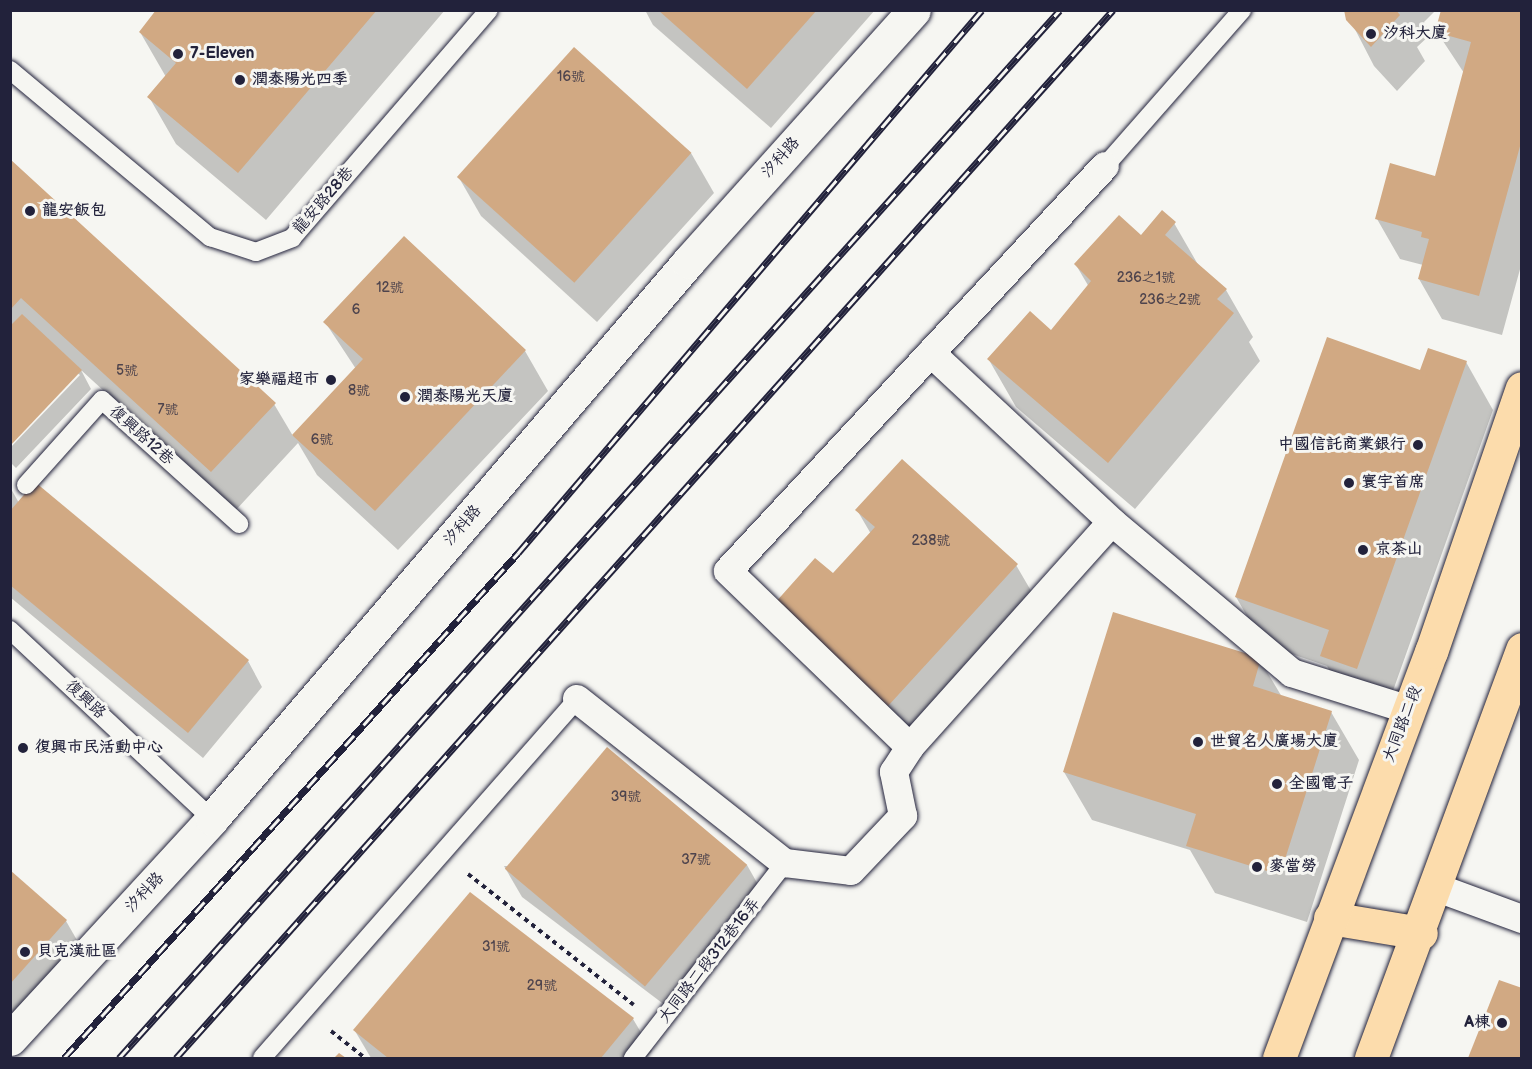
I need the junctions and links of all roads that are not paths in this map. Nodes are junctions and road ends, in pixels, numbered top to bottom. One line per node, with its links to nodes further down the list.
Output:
1 (489, 10): 4 (lane, 龍安路28巷)
2 (914, 10): 16 (street, 汐科路)
3 (1242, 10): 5 (lane)
4 (10, 70)
5 (1105, 166): 6 (street)
6 (931, 353): 9 (street); 15 (street)
7 (1521, 388): 14 (main road, 大同路二段)
8 (26, 485): 10 (lane, 復興路12巷)
9 (1112, 522): 14 (street); 15 (street)
10 (238, 524)
11 (10, 630): 16 (lane, 復興路)
12 (1521, 649): 18 (main road)
13 (577, 699): 17 (street); 23 (lane)
14 (1409, 710): 19 (main road, 大同路二段)
15 (910, 747): 17 (street)
16 (212, 819): 22 (street, 汐科路)
17 (785, 863): 24 (lane, 大同路二段312巷16弄)
18 (1435, 886): 20 (street); 21 (main road)
19 (1330, 918): 21 (main road); 25 (main road, 大同路二段)
20 (1521, 918)
21 (1420, 933): 26 (main road)
22 (10, 1039)
23 (262, 1059)
24 (633, 1059)
25 (1279, 1059)
26 (1371, 1059)

